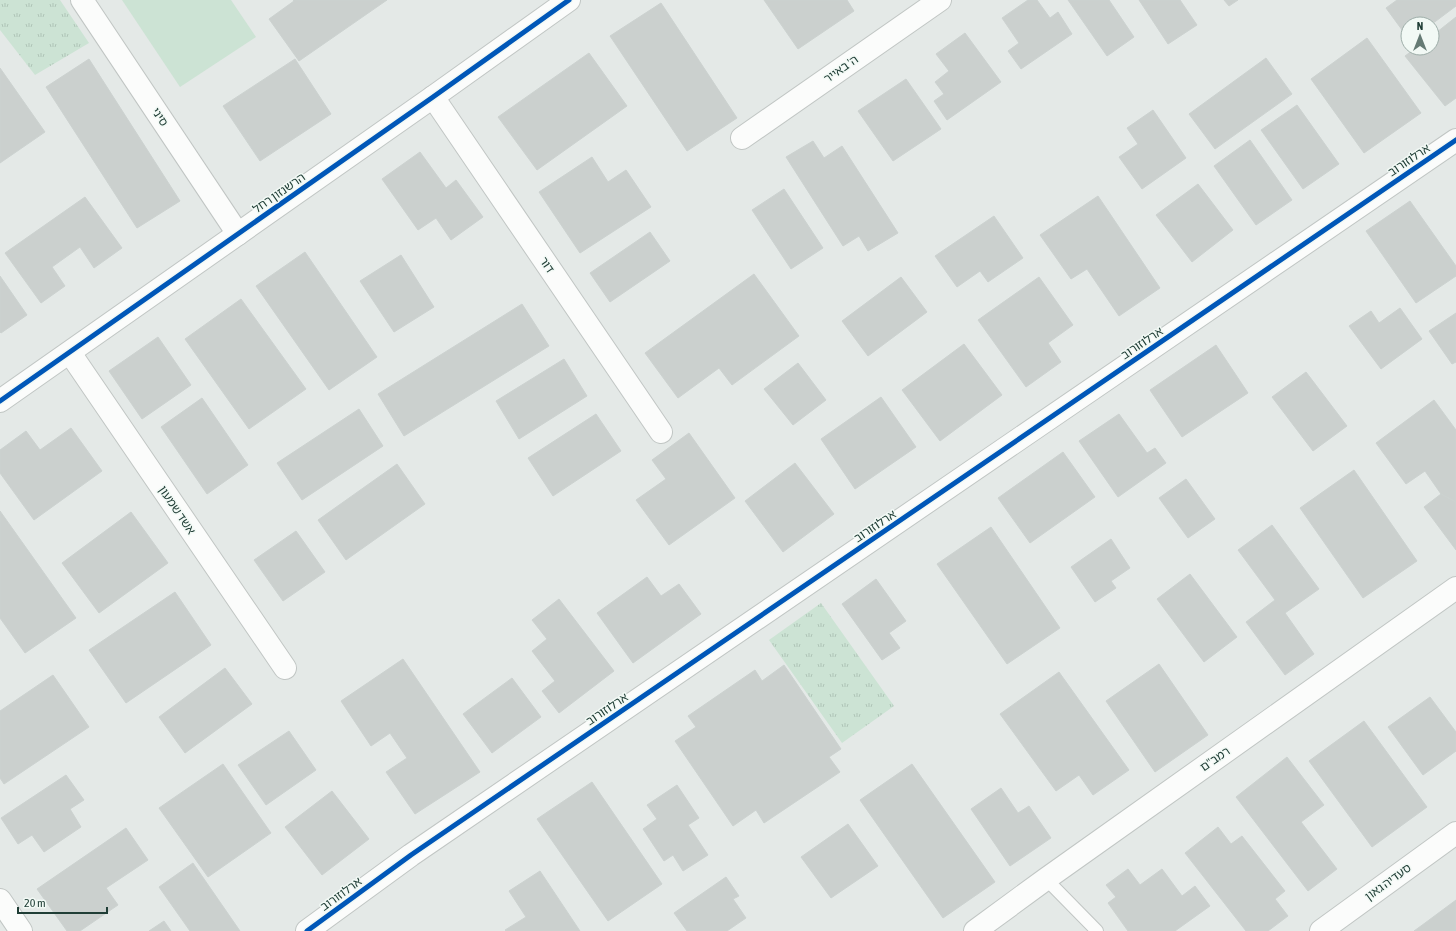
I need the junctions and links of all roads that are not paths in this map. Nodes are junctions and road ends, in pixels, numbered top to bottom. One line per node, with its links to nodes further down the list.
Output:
1 (82, 0): 7 (street, סיני)
2 (569, 0): 4 (street, הרשנזון רחל)
3 (940, 0): 5 (street, ה' באייר)
4 (433, 97): 7 (street, הרשנזון רחל); 10 (street, דור)
5 (742, 138)
6 (1456, 140): 17 (street, ארלוזורוב)
7 (238, 234): 8 (street, הרשנזון רחל)
8 (70, 353): 9 (street, הרשנזון רחל); 12 (street, אשד שמעון)
9 (0, 401)
10 (661, 432)
11 (1456, 588): 14 (street, רמב"ם)
12 (285, 668)
13 (1456, 833): 20 (street, סעדיה גאון)
14 (1046, 879): 18 (street, רמב"ם); 19 (lane)
15 (0, 900): 16 (street)
16 (21, 931)
17 (307, 931)
18 (975, 931)
19 (1097, 931)
20 (1321, 931)

